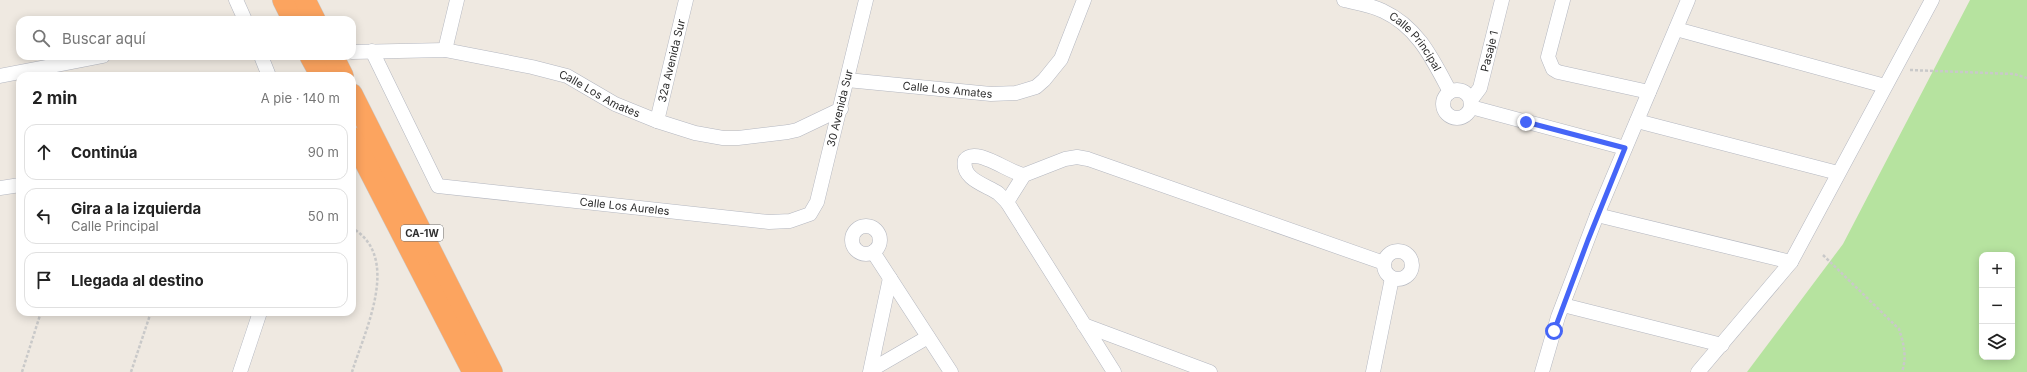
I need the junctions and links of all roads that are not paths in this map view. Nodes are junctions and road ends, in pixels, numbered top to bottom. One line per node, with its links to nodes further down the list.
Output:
1 (236, 0): 13 (street)
2 (283, 0): 14 (highway)
3 (305, 0): 15 (highway)
4 (457, 0): 17 (street)
5 (686, 0): 37 (street, 32a Avenida Sur)
6 (866, 0): 30 (street, 30 Avenida Sur)
7 (1084, 0): 30 (street, Calle Los Amates)
8 (1344, 0): 32 (street, Calle Principal)
9 (1502, 0): 35 (street, Pasaje 1)
10 (1563, 0): 33 (street)
11 (1688, 0): 16 (street)
12 (1930, 0): 31 (street)
13 (243, 16)
14 (291, 16)
15 (313, 16)
16 (1676, 29): 31 (street); 33 (street)
17 (445, 50): 18 (street, Calle Los Amates); 37 (street, Calle Los Amates)
18 (372, 51): 19 (street, Calle Los Amates); 46 (street, Calle Los Aureles)
19 (356, 52)
20 (82, 60): 24 (street)
21 (263, 60): 25 (street)
22 (312, 60): 26 (highway)
23 (335, 60): 27 (highway)
24 (21, 72)
25 (267, 72)
26 (318, 72)
27 (341, 72)
28 (16, 73): 29 (street)
29 (0, 76)
30 (847, 80): 36 (street, 30 Avenida Sur)
31 (1885, 86): 41 (street)
32 (1450, 92): 35 (street); 35 (street)
33 (1649, 92): 38 (street)
34 (356, 102): 61 (highway, CA-1W)
35 (1471, 104): 40 (street)
36 (841, 109): 37 (street, Calle Los Amates); 46 (street, 30 Avenida Sur)
37 (657, 121)
38 (1637, 121): 40 (street); 41 (street)
39 (356, 145): 60 (highway, CA-1W)
40 (1625, 148): 47 (street)
41 (1838, 173): 49 (street)
42 (1024, 175): 45 (street); 45 (street); 50 (street)
43 (16, 186): 44 (street)
44 (0, 188)
45 (1007, 202): 55 (street)
46 (810, 214)
47 (1597, 215): 49 (street); 53 (street)
48 (874, 252): 51 (street)
49 (1791, 262): 57 (street)
50 (1384, 263): 52 (street); 52 (street)
51 (890, 278): 56 (street); 58 (street)
52 (1392, 278): 65 (street)
53 (1563, 305): 57 (street); 66 (street)
54 (259, 316): 59 (street)
55 (1084, 324): 63 (street); 64 (street)
56 (928, 337): 58 (street); 62 (street)
57 (1722, 344): 67 (street)
58 (870, 371)
59 (240, 372)
60 (473, 372)
61 (492, 372)
62 (950, 372)
63 (1114, 372)
64 (1210, 372)
65 (1372, 372)
66 (1542, 372)
67 (1698, 372)

